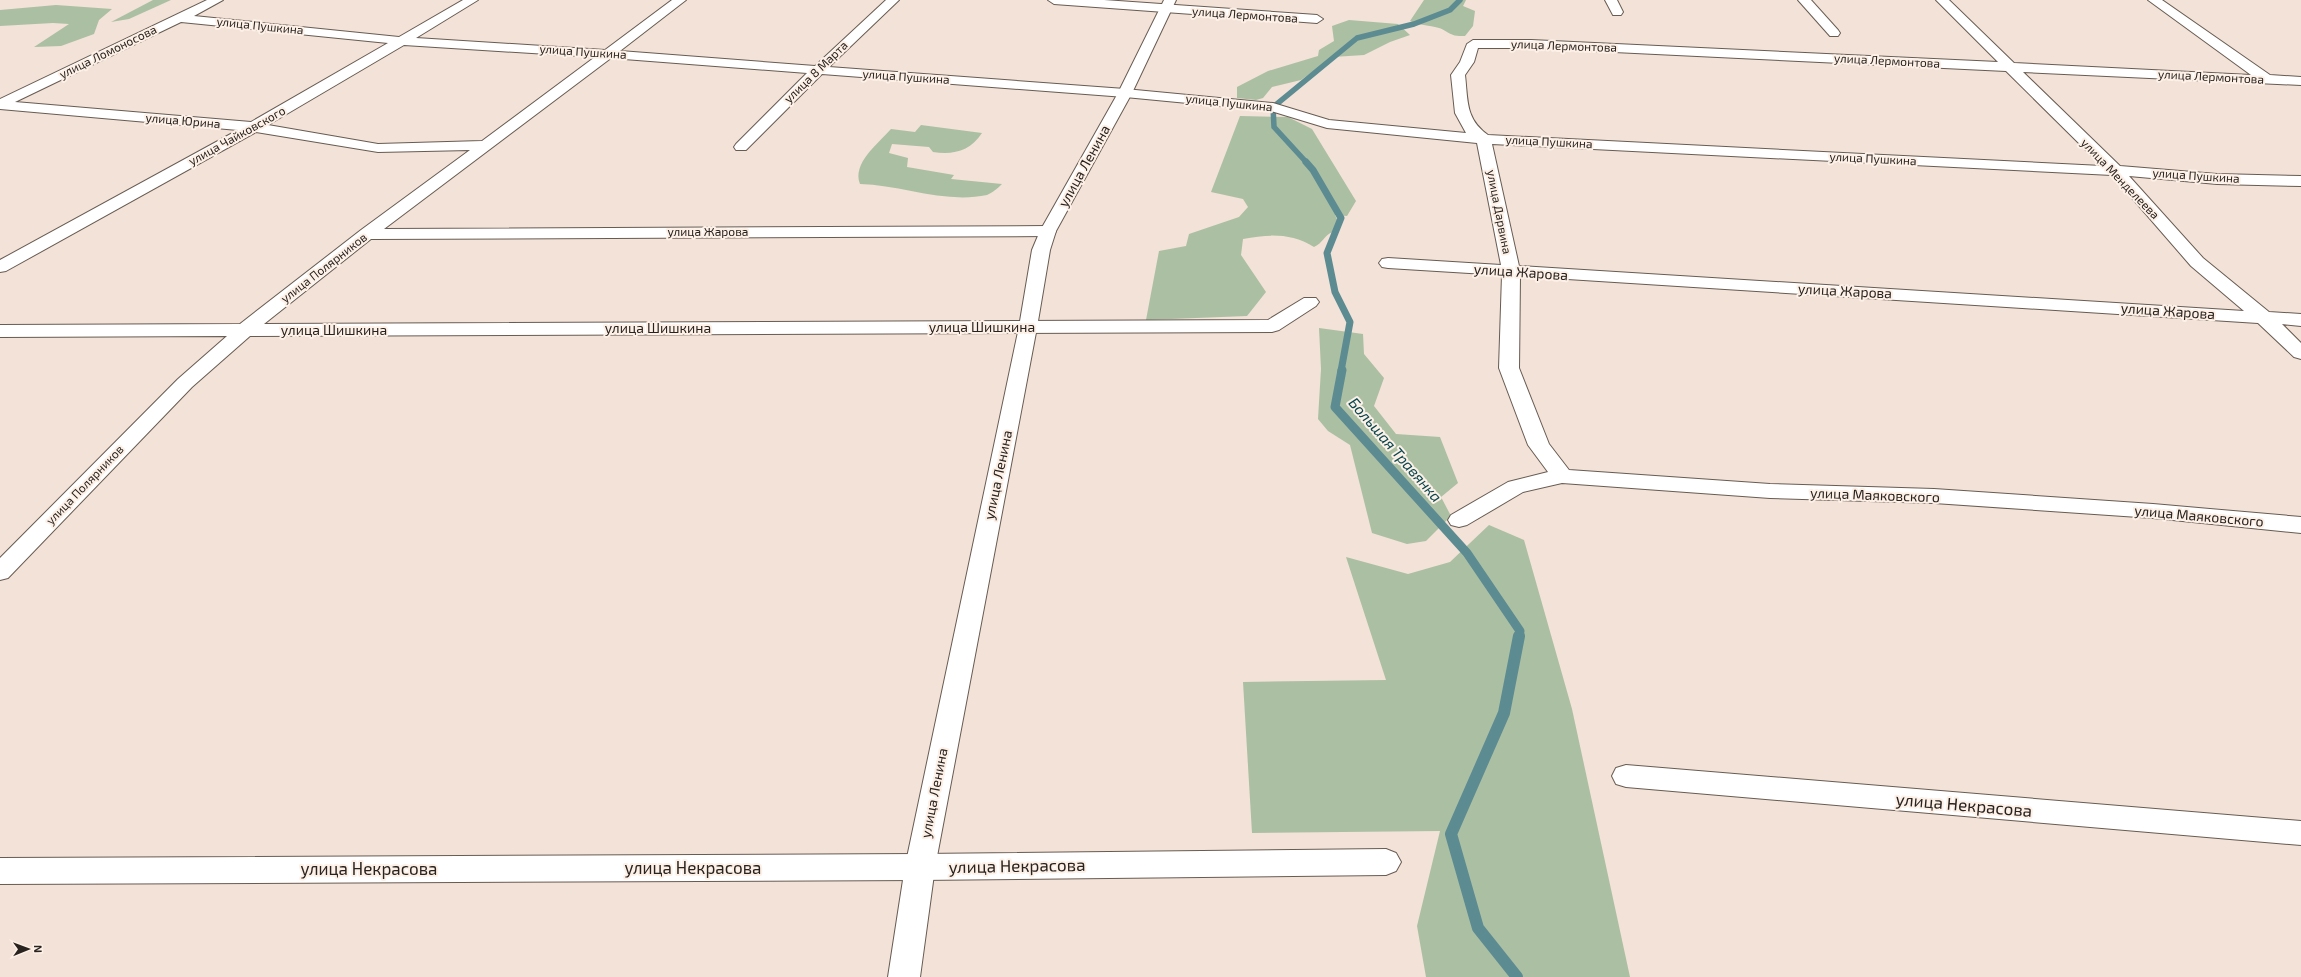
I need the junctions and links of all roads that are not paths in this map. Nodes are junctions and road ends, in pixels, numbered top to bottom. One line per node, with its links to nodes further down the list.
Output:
1 (217, 0): 12 (street, улица Ломоносова)
2 (472, 0): 15 (street, улица Чайковского)
3 (680, 0): 16 (street, улица Полярников)
4 (893, 0): 18 (street, улица 8 Марта)
5 (1054, 0): 10 (street, улица Лермонтова)
6 (1611, 0): 11 (street)
7 (1804, 0): 14 (street)
8 (1942, 0): 17 (street, улица Менделеева)
9 (2154, 0): 19 (street)
10 (1167, 5): 13 (street, улица Лермонтова); 21 (street, улица Ленина)
11 (1617, 12)
12 (179, 18): 15 (street, улица Пушкина); 22 (street, улица Ломоносова)
13 (1317, 20)
14 (1834, 33)
15 (402, 41): 16 (street, улица Пушкина); 23 (street, улица Чайковского)
16 (609, 54): 18 (street, улица Пушкина); 25 (street, улица Полярников)
17 (2007, 67): 19 (street, улица Лермонтова); 24 (street, улица Лермонтова); 27 (street, улица Менделеева)
18 (817, 71): 21 (street, улица Пушкина); 26 (street, улица 8 Марта)
19 (2266, 79): 20 (street, улица Лермонтова)
20 (2301, 81)
21 (1125, 93): 24 (street, улица Пушкина); 29 (street, улица Ленина)
22 (0, 105): 23 (street, улица Юрина)
23 (254, 127): 25 (street, улица Юрина); 32 (street, улица Чайковского)
24 (1484, 139): 27 (street, улица Пушкина); 33 (street, улица Дарвина)
25 (485, 145): 30 (street, улица Полярников)
26 (741, 147)
27 (2117, 172): 28 (street, улица Пушкина); 35 (street, улица Менделеева)
28 (2301, 181)
29 (1048, 231): 30 (street, улица Жарова); 37 (street, улица Ленина)
30 (367, 234): 38 (street, улица Полярников)
31 (1388, 263): 33 (street, улица Жарова)
32 (0, 267)
33 (1511, 271): 35 (street, улица Жарова); 41 (street, улица Дарвина)
34 (1310, 302): 37 (street, улица Шишкина)
35 (2264, 318): 36 (street, улица Жарова); 40 (street, улица Менделеева)
36 (2301, 320)
37 (1028, 327): 38 (street, улица Шишкина); 48 (street, улица Ленина)
38 (245, 330): 39 (street, улица Шишкина); 44 (street, улица Полярников)
39 (0, 332)
40 (2301, 353)
41 (1562, 476): 42 (street, улица Маяковского); 43 (street, улица Маяковского)
42 (1459, 520)
43 (2301, 525)
44 (0, 572)
45 (1626, 776): 46 (street, улица Некрасова)
46 (2301, 833)
47 (1386, 862): 48 (street, улица Некрасова)
48 (920, 867): 49 (street, улица Некрасова); 50 (street, улица Ленина)
49 (0, 871)
50 (904, 977)

